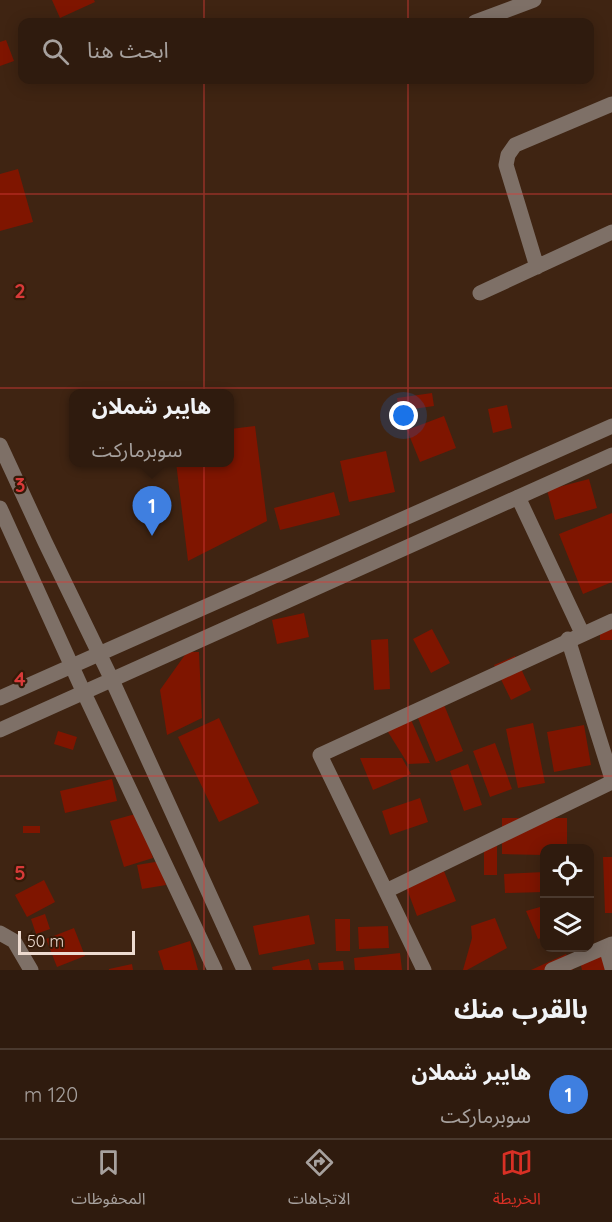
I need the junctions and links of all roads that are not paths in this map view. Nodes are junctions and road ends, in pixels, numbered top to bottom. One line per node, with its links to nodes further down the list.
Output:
1 (534, 0): 2 (street)
2 (486, 18)
3 (612, 104): 5 (street)
4 (612, 232): 5 (street)
5 (537, 267): 6 (street)
6 (480, 293)
7 (612, 426): 16 (street)
8 (0, 445): 16 (street)
9 (612, 455): 10 (street)
10 (518, 497): 15 (street); 18 (street)
11 (0, 508): 12 (street)
12 (16, 543): 13 (street); 17 (street)
13 (0, 544)
14 (612, 621): 15 (street)
15 (575, 636): 22 (street); 23 (street)
16 (100, 654): 17 (street); 18 (street)
17 (71, 665): 19 (street); 20 (street)
18 (112, 680): 19 (street); 29 (street)
19 (84, 693): 21 (street); 28 (street)
20 (0, 698)
21 (0, 730)
22 (612, 781): 23 (street)
23 (386, 891): 30 (street)
24 (0, 933): 27 (street)
25 (609, 946): 26 (street); 31 (street)
26 (612, 968)
27 (31, 970)
28 (215, 970)
29 (244, 970)
30 (424, 970)
31 (552, 970)

